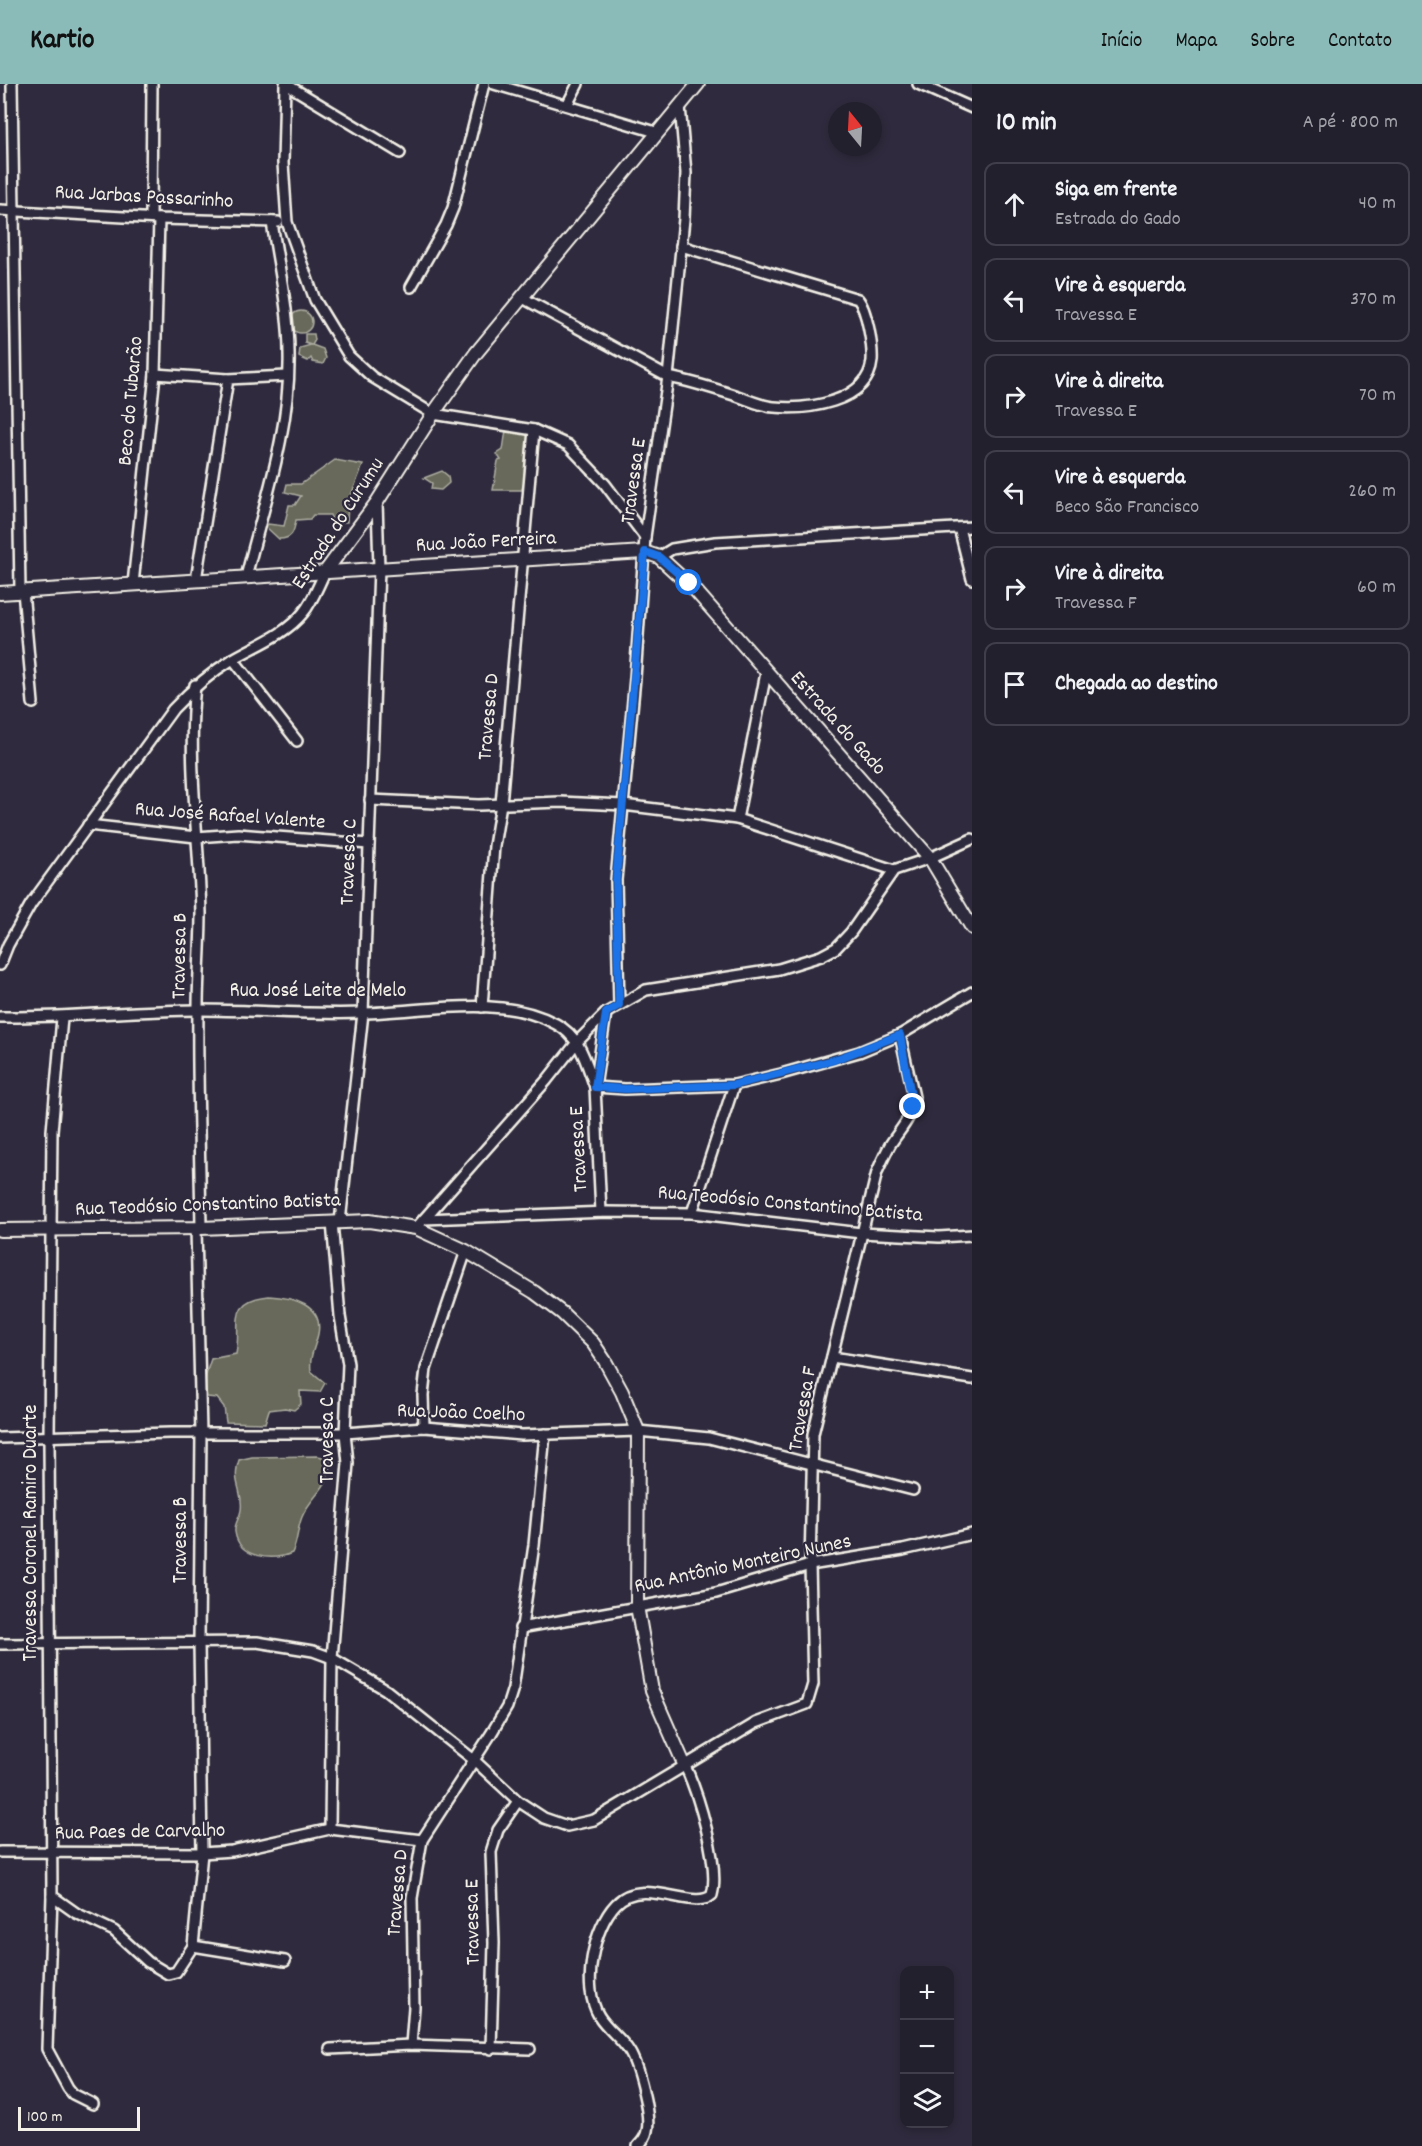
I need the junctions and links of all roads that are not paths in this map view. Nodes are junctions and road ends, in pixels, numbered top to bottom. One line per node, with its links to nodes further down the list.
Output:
1 (12, 84): 14 (street)
2 (152, 84): 16 (street, Beco do Tubarão)
3 (286, 84): 13 (street); 18 (street)
4 (484, 84): 20 (street)
5 (494, 84): 9 (street)
6 (578, 84): 9 (street)
7 (698, 84): 10 (street, Estrada do Curumu)
8 (918, 84): 11 (street)
9 (567, 105): 12 (street)
10 (680, 106): 12 (street, Estrada do Curumu); 19 (street, Travessa E)
11 (972, 108)
12 (656, 132): 21 (street, Estrada do Curumu)
13 (400, 153)
14 (14, 209): 15 (street, Rua Jarbas Passarinho); 16 (street, Rua Jarbas Passarinho); 41 (street)
15 (0, 210)
16 (155, 218): 17 (street, Rua Jarbas Passarinho); 22 (street, Beco do Tubarão)
17 (272, 222): 18 (street, Rua Jarbas Passarinho); 23 (street)
18 (286, 222): 26 (street)
19 (681, 246): 24 (street, Travessa E); 24 (street)
20 (411, 287)
21 (521, 297): 24 (street); 26 (street, Estrada do Curumu)
22 (155, 374): 25 (street); 40 (street, Beco do Tubarão)
23 (287, 376): 25 (street); 37 (street)
24 (668, 377): 31 (street, Travessa E)
25 (228, 379): 39 (street)
26 (433, 414): 27 (street); 28 (street, Estrada do Curumu)
27 (534, 430): 31 (street); 34 (street, Travessa D)
28 (377, 502): 35 (street, Travessa C); 36 (street, Estrada do Curumu)
29 (972, 527): 30 (street)
30 (959, 528): 33 (street); 38 (street)
31 (645, 537): 32 (street, Travessa E)
32 (645, 552): 33 (street, Rua João Ferreira); 34 (street, Rua João Ferreira); 50 (street, Travessa E)
33 (659, 557): 44 (street, Estrada do Gado)
34 (521, 561): 35 (street, Rua João Ferreira); 49 (street, Travessa D)
35 (379, 568): 36 (street, Rua João Ferreira); 48 (street, Travessa C)
36 (325, 572): 37 (street, Rua João Ferreira); 43 (street, Estrada do Curumu)
37 (246, 577): 39 (street, Rua João Ferreira)
38 (972, 579)
39 (196, 580): 40 (street, Rua João Ferreira)
40 (133, 584): 41 (street, Rua João Ferreira)
41 (22, 591): 42 (street, Rua João Ferreira); 46 (street)
42 (0, 593)
43 (233, 659): 45 (street, Estrada do Curumu); 47 (street)
44 (766, 673): 51 (street); 56 (street, Estrada do Gado)
45 (195, 685): 52 (street, Estrada do Curumu); 53 (street, Travessa B)
46 (33, 703)
47 (297, 741)
48 (370, 800): 49 (street); 55 (street, Travessa C)
49 (501, 804): 50 (street); 62 (street, Travessa D)
50 (623, 805): 51 (street); 61 (street, Travessa E)
51 (737, 819): 57 (street)
52 (88, 825): 53 (street, Rua José Rafael Valente); 59 (street, Estrada do Curumu)
53 (196, 837): 55 (street, Rua José Rafael Valente); 63 (street, Travessa B)
54 (972, 838): 56 (street)
55 (369, 844): 65 (street, Travessa C)
56 (930, 858): 57 (street); 58 (street, Estrada do Gado)
57 (894, 870): 61 (street)
58 (972, 928)
59 (0, 965)
60 (972, 992): 68 (street)
61 (619, 1005): 64 (street)
62 (482, 1007): 65 (street, Rua José Leite de Melo); 69 (street, Rua José Leite de Melo)
63 (198, 1010): 65 (street, Rua José Leite de Melo); 67 (street, Rua José Leite de Melo); 76 (street, Travessa B)
64 (606, 1013): 69 (street); 71 (street, Travessa E)
65 (363, 1014): 74 (street, Travessa C)
66 (0, 1017): 67 (street, Rua José Leite de Melo)
67 (62, 1018): 78 (street, Travessa Coronel Ramiro Duarte)
68 (900, 1035): 70 (street); 79 (street, Travessa F)
69 (578, 1041): 71 (street); 75 (street)
70 (734, 1085): 71 (street); 73 (street)
71 (595, 1087): 72 (street, Travessa E)
72 (601, 1212): 73 (street, Rua Teodósio Constantino Batista); 75 (street, Rua Teodósio Constantino Batista)
73 (692, 1213): 79 (street, Rua Teodósio Constantino Batista)
74 (336, 1222): 75 (street, Rua Teodósio Constantino Batista); 76 (street, Rua Teodósio Constantino Batista); 87 (street, Travessa C)
75 (420, 1224): 81 (street)
76 (199, 1228): 78 (street, Rua Teodósio Constantino Batista); 86 (street, Travessa B)
77 (0, 1230): 78 (street, Rua Teodósio Constantino Batista)
78 (52, 1230): 89 (street, Travessa Coronel Ramiro Duarte)
79 (861, 1233): 80 (street, Rua Teodósio Constantino Batista); 82 (street, Travessa F)
80 (972, 1235)
81 (466, 1251): 84 (street); 85 (street)
82 (832, 1357): 83 (street); 91 (street, Travessa F)
83 (972, 1379)
84 (424, 1427): 87 (street, Rua João Coelho); 88 (street, Rua João Coelho)
85 (638, 1431): 88 (street, Rua João Coelho); 91 (street, Rua João Coelho); 95 (street)
86 (201, 1432): 87 (street, Rua João Coelho); 89 (street, Rua João Coelho); 97 (street, Travessa B)
87 (345, 1433): 100 (street, Travessa C)
88 (545, 1434): 96 (street, Travessa D)
89 (49, 1437): 90 (street, Rua João Coelho); 99 (street, Travessa Coronel Ramiro Duarte)
90 (0, 1438)
91 (812, 1464): 92 (street, Rua João Coelho); 94 (street, Travessa F)
92 (914, 1490)
93 (972, 1534): 94 (street, Rua Antônio Monteiro Nunes)
94 (810, 1565): 95 (street, Rua Antônio Monteiro Nunes); 102 (street, Travessa F)
95 (636, 1606): 96 (street, Rua Antônio Monteiro Nunes); 102 (street)
96 (520, 1628): 101 (street, Travessa D)
97 (199, 1641): 99 (street); 100 (street); 108 (street, Travessa B)
98 (0, 1644): 99 (street)
99 (50, 1644): 107 (street, Travessa Coronel Ramiro Duarte)
100 (332, 1658): 101 (street); 104 (street, Travessa C)
101 (474, 1760): 103 (street); 105 (street, Travessa D)
102 (684, 1764): 103 (street); 117 (street)
103 (518, 1801): 114 (street, Travessa E)
104 (330, 1829): 105 (street, Rua Paes de Carvalho); 108 (street, Rua Paes de Carvalho)
105 (422, 1840): 112 (street, Travessa D)
106 (0, 1852): 107 (street, Rua Paes de Carvalho)
107 (51, 1852): 108 (street, Rua Paes de Carvalho); 109 (street, Travessa Coronel Ramiro Duarte)
108 (202, 1853): 110 (street, Travessa B)
109 (52, 1896): 110 (street); 116 (street, Travessa Coronel Ramiro Duarte)
110 (193, 1946): 111 (street)
111 (285, 1961)
112 (411, 2044): 113 (street); 114 (street)
113 (330, 2049)
114 (491, 2049): 115 (street)
115 (530, 2049)
116 (93, 2104)
117 (638, 2146)

